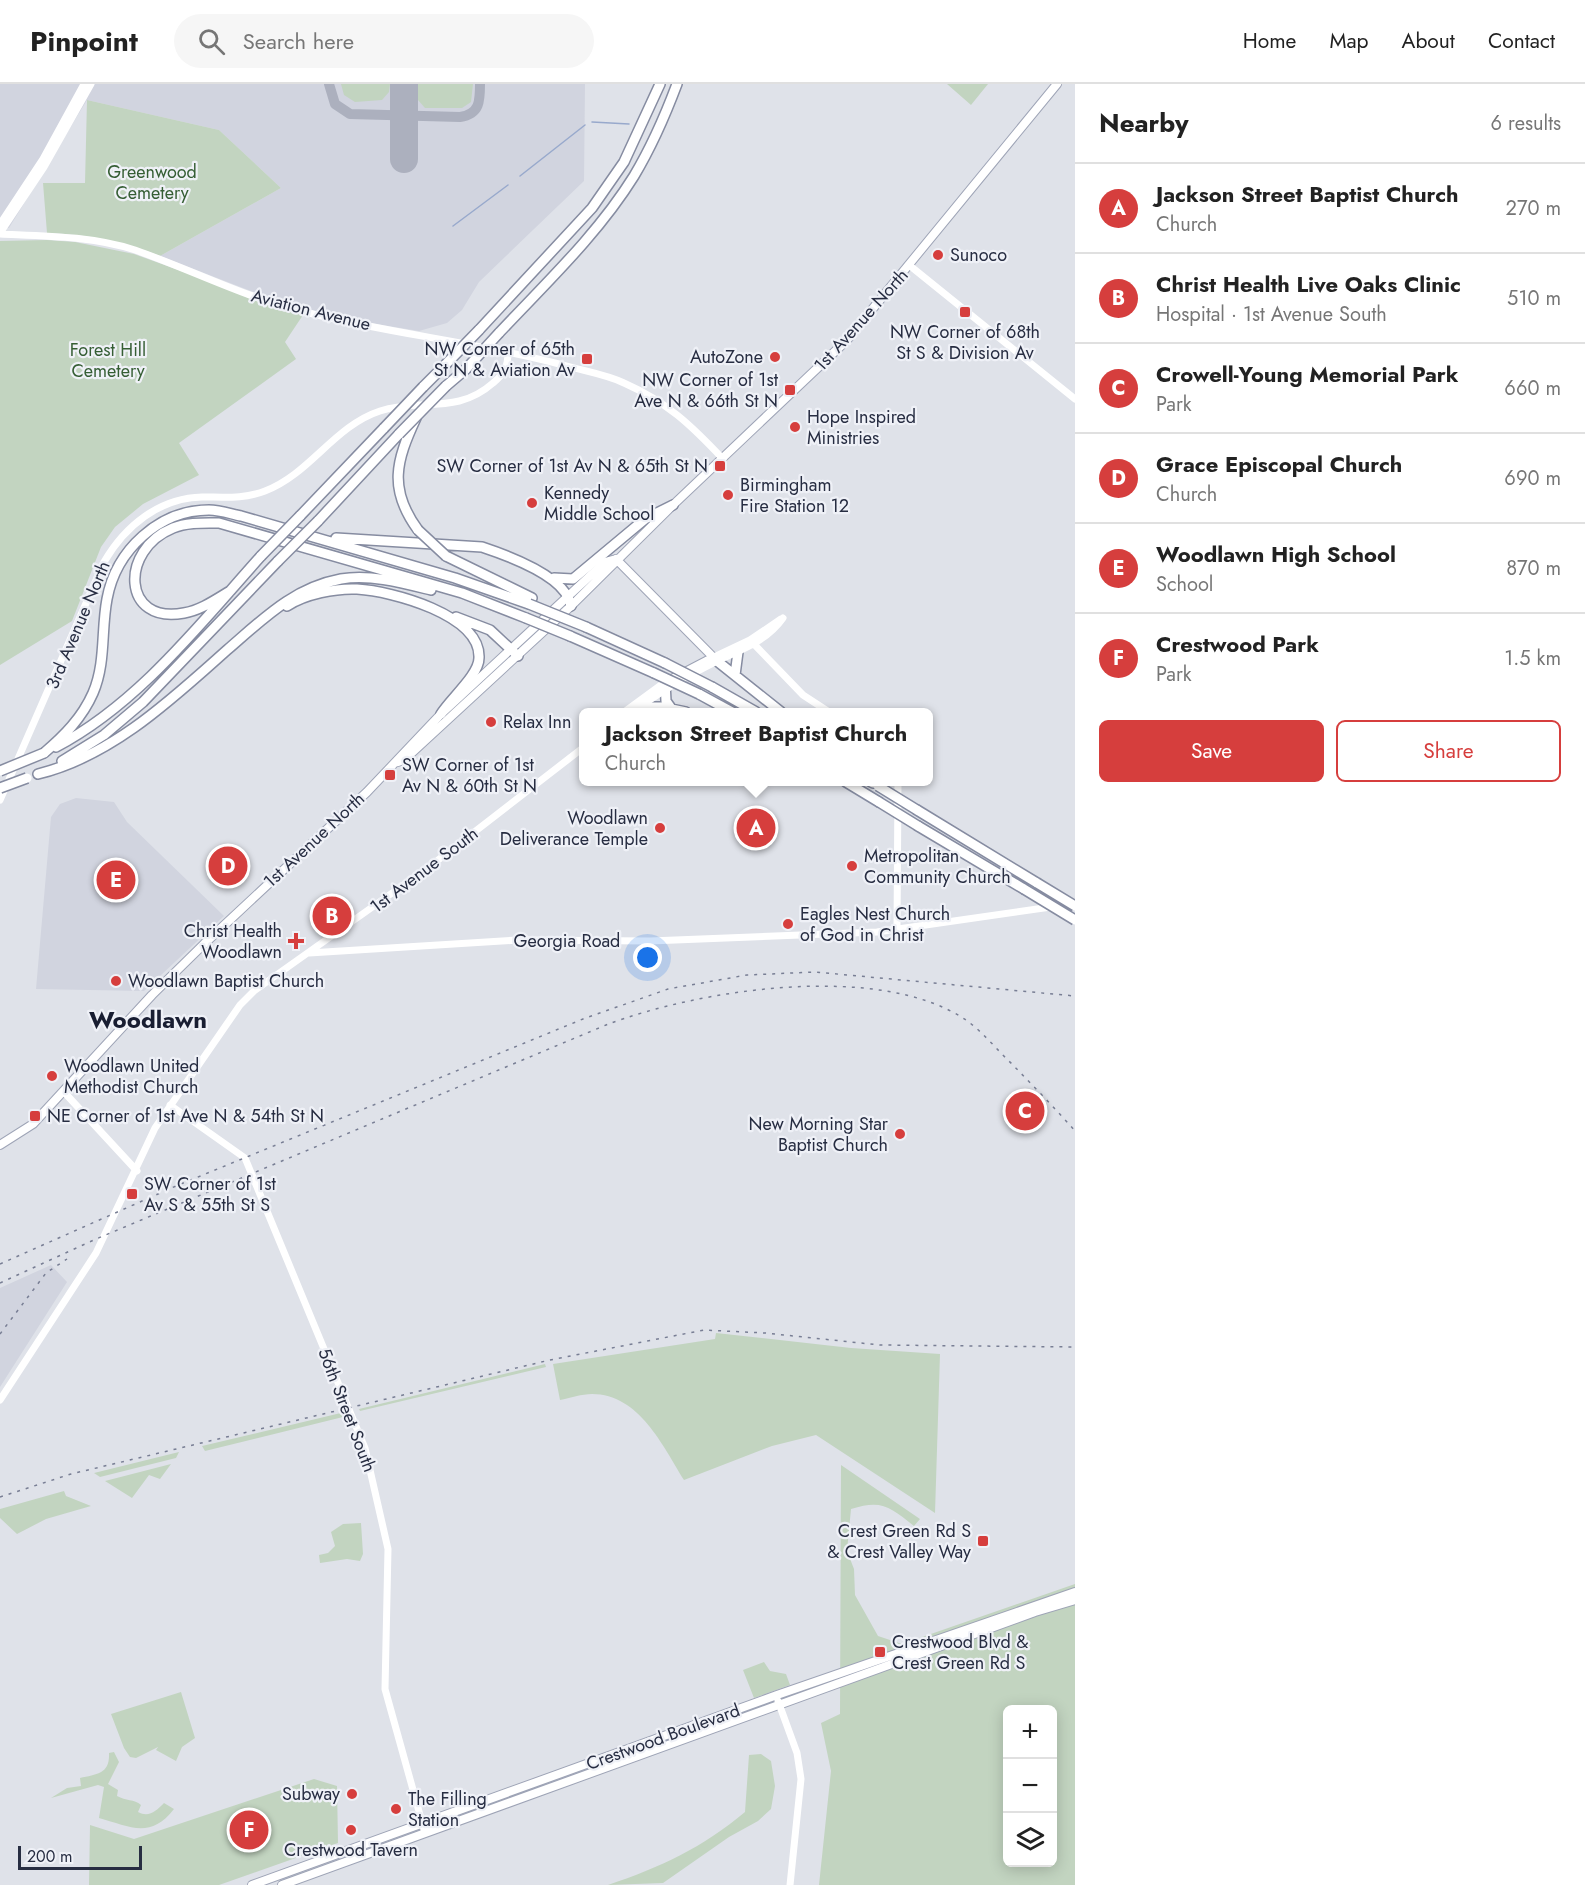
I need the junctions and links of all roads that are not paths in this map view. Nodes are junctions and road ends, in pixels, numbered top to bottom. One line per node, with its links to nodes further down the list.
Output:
1 (84, 84): 6 (street)
2 (91, 84): 6 (street)
3 (660, 84): 18 (highway, bridge)
4 (677, 84): 12 (highway, bridge)
5 (1057, 84): 9 (main road, 1st Avenue North)
6 (3, 225): 7 (street); 8 (street)
7 (0, 234): 8 (street, Aviation Avenue)
8 (15, 235): 10 (street, Aviation Avenue)
9 (909, 265): 11 (street); 13 (main road, 1st Avenue North)
10 (508, 352): 13 (street, Aviation Avenue); 49 (street, 3rd Avenue North)
11 (1075, 399)
12 (404, 434): 20 (highway, bridge); 44 (highway, bridge)
13 (723, 459): 14 (main road, 1st Avenue North)
14 (673, 504): 16 (main road, 1st Avenue North); 17 (highway)
15 (310, 535): 17 (highway); 20 (highway); 41 (highway)
16 (616, 559): 19 (main road, 1st Avenue North); 21 (main road, 1st Avenue North); 28 (main road)
17 (549, 578): 19 (highway)
18 (230, 591): 22 (highway); 41 (highway)
19 (569, 596): 21 (highway); 27 (main road, 1st Avenue North)
20 (530, 601): 29 (highway, bridge)
21 (571, 606): 27 (main road, 1st Avenue North)
22 (509, 612): 24 (highway); 35 (highway, bridge)
23 (444, 615): 24 (highway); 27 (highway); 39 (highway)
24 (259, 622): 44 (highway)
25 (752, 642): 26 (street); 28 (street); 38 (street)
26 (738, 652): 28 (street); 30 (highway)
27 (514, 653): 39 (main road, 1st Avenue North); 42 (main road, 1st Avenue North)
28 (715, 660): 29 (main road); 30 (highway); 31 (street)
29 (684, 673): 31 (main road); 36 (highway, bridge)
30 (735, 675): 37 (highway)
31 (664, 686): 32 (street); 33 (street); 34 (highway)
32 (630, 708)
33 (638, 708)
34 (671, 708)
35 (725, 708)
36 (749, 708)
37 (776, 708)
38 (822, 708)
39 (441, 714): 42 (main road, 1st Avenue North)
40 (579, 752): 53 (street, 1st Avenue South)
41 (44, 753): 43 (highway, bridge)
42 (398, 762): 54 (main road, 1st Avenue North)
43 (0, 771)
44 (38, 774): 48 (highway, bridge)
45 (853, 786): 51 (highway, bridge)
46 (878, 786): 50 (highway, bridge)
47 (898, 786): 52 (street)
48 (0, 788)
49 (0, 800)
50 (1075, 905): 52 (street, Georgia Road)
51 (1075, 920)
52 (897, 928): 53 (street, Georgia Road)
53 (309, 953): 55 (street, 1st Avenue South)
54 (64, 1092): 56 (main road, 1st Avenue North); 57 (street)
55 (171, 1105): 57 (street, 1st Avenue South); 62 (street, 56th Street South)
56 (0, 1145)
57 (137, 1171): 58 (street, 1st Avenue South)
58 (0, 1400)
59 (1072, 1597): 60 (main road, Crestwood Boulevard); 61 (main road, Crestwood Boulevard)
60 (777, 1695): 61 (street); 62 (main road, Crestwood Boulevard)
61 (780, 1705): 63 (main road, Crestwood Boulevard); 66 (street)
62 (422, 1823): 63 (street, 56th Street South); 64 (main road, Crestwood Boulevard)
63 (425, 1833): 65 (main road, Crestwood Boulevard)
64 (252, 1885)
65 (282, 1885)
66 (790, 1885)

